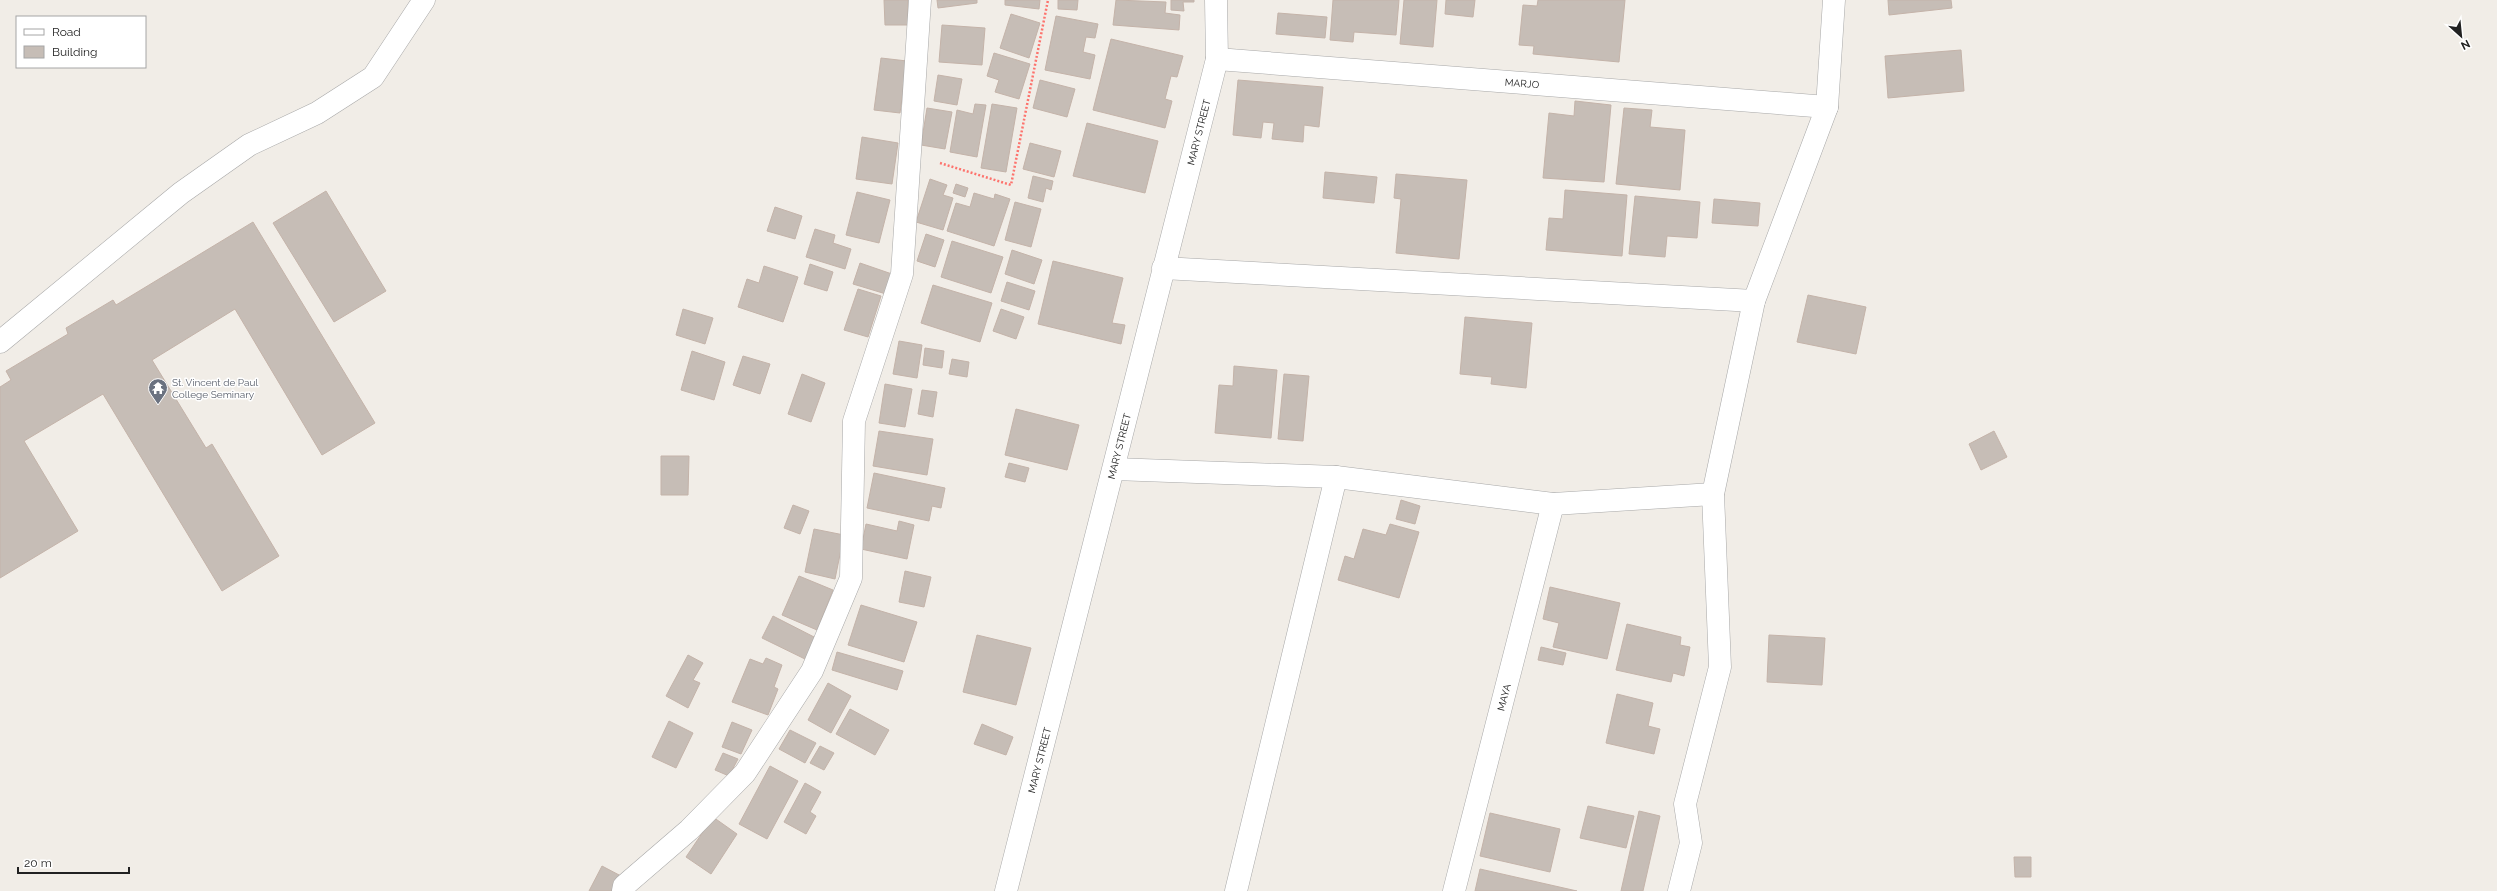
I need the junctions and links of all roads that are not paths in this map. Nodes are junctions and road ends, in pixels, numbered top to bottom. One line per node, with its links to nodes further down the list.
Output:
1 (424, 0): 9 (street)
2 (920, 0): 14 (street)
3 (1216, 0): 5 (street, MARY STREET)
4 (1834, 0): 6 (street)
5 (1217, 60): 6 (street, MARJO); 7 (street, MARY STREET)
6 (1827, 107): 8 (street)
7 (1163, 268): 8 (street); 10 (street, MARY STREET)
8 (1754, 301): 12 (street)
9 (0, 342)
10 (1114, 469): 11 (street); 15 (street, MARY STREET)
11 (1336, 477): 13 (street); 16 (street)
12 (1713, 494): 13 (street); 18 (street)
13 (1553, 504): 17 (street, MAYA)
14 (623, 891)
15 (1006, 891)
16 (1236, 891)
17 (1454, 891)
18 (1678, 891)

